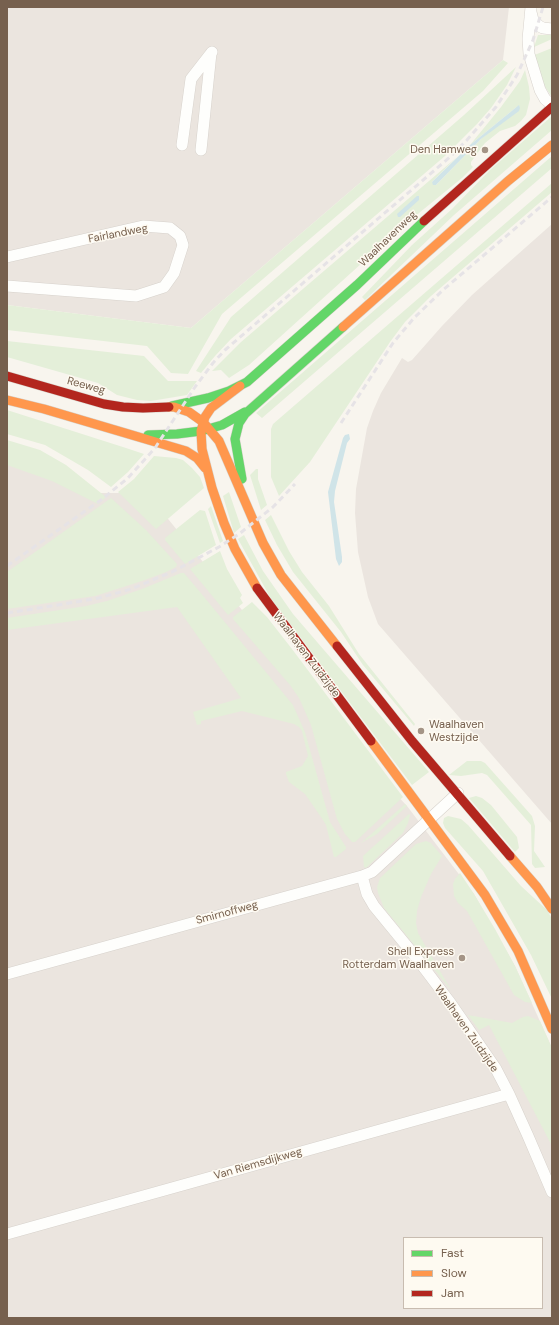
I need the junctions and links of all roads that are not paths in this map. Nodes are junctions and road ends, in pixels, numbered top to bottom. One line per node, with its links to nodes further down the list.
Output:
1 (531, 7): 2 (street); 3 (street)
2 (552, 29)
3 (540, 90): 4 (street); 5 (street)
4 (552, 106): 5 (main road, Waalhavenweg)
5 (533, 124): 12 (main road, Waalhavenweg)
6 (182, 145): 8 (street)
7 (552, 145): 15 (main road)
8 (201, 150)
9 (7, 257): 10 (street, Fairlandweg)
10 (7, 286)
11 (7, 376): 14 (main road, Reeweg)
12 (220, 397): 14 (main road, Reeweg); 16 (main road, Waalhaven Zuidzijde)
13 (7, 400): 19 (main road)
14 (161, 407): 16 (main road, Reeweg)
15 (237, 420): 18 (main road); 21 (main road)
16 (203, 422): 17 (main road, Waalhaven Zuidzijde); 18 (main road, Reeweg)
17 (200, 431): 18 (main road); 19 (main road); 20 (main road, Waalhaven Zuidzijde)
18 (212, 431): 21 (main road)
19 (134, 436): 20 (main road, Waalhaven Zuidzijde)
20 (209, 476): 23 (main road, Waalhaven Zuidzijde)
21 (263, 543): 22 (main road)
22 (458, 793): 23 (street); 25 (main road)
23 (429, 819): 24 (street, Smirnoffweg); 27 (main road, Waalhaven Zuidzijde)
24 (362, 876): 26 (street, Smirnoffweg); 28 (street, Waalhaven Zuidzijde)
25 (552, 909)
26 (7, 974)
27 (552, 1029)
28 (509, 1094): 29 (street, Waalhaven Zuidzijde); 30 (street, Van Riemsdijkweg)
29 (552, 1192)
30 (7, 1234)

